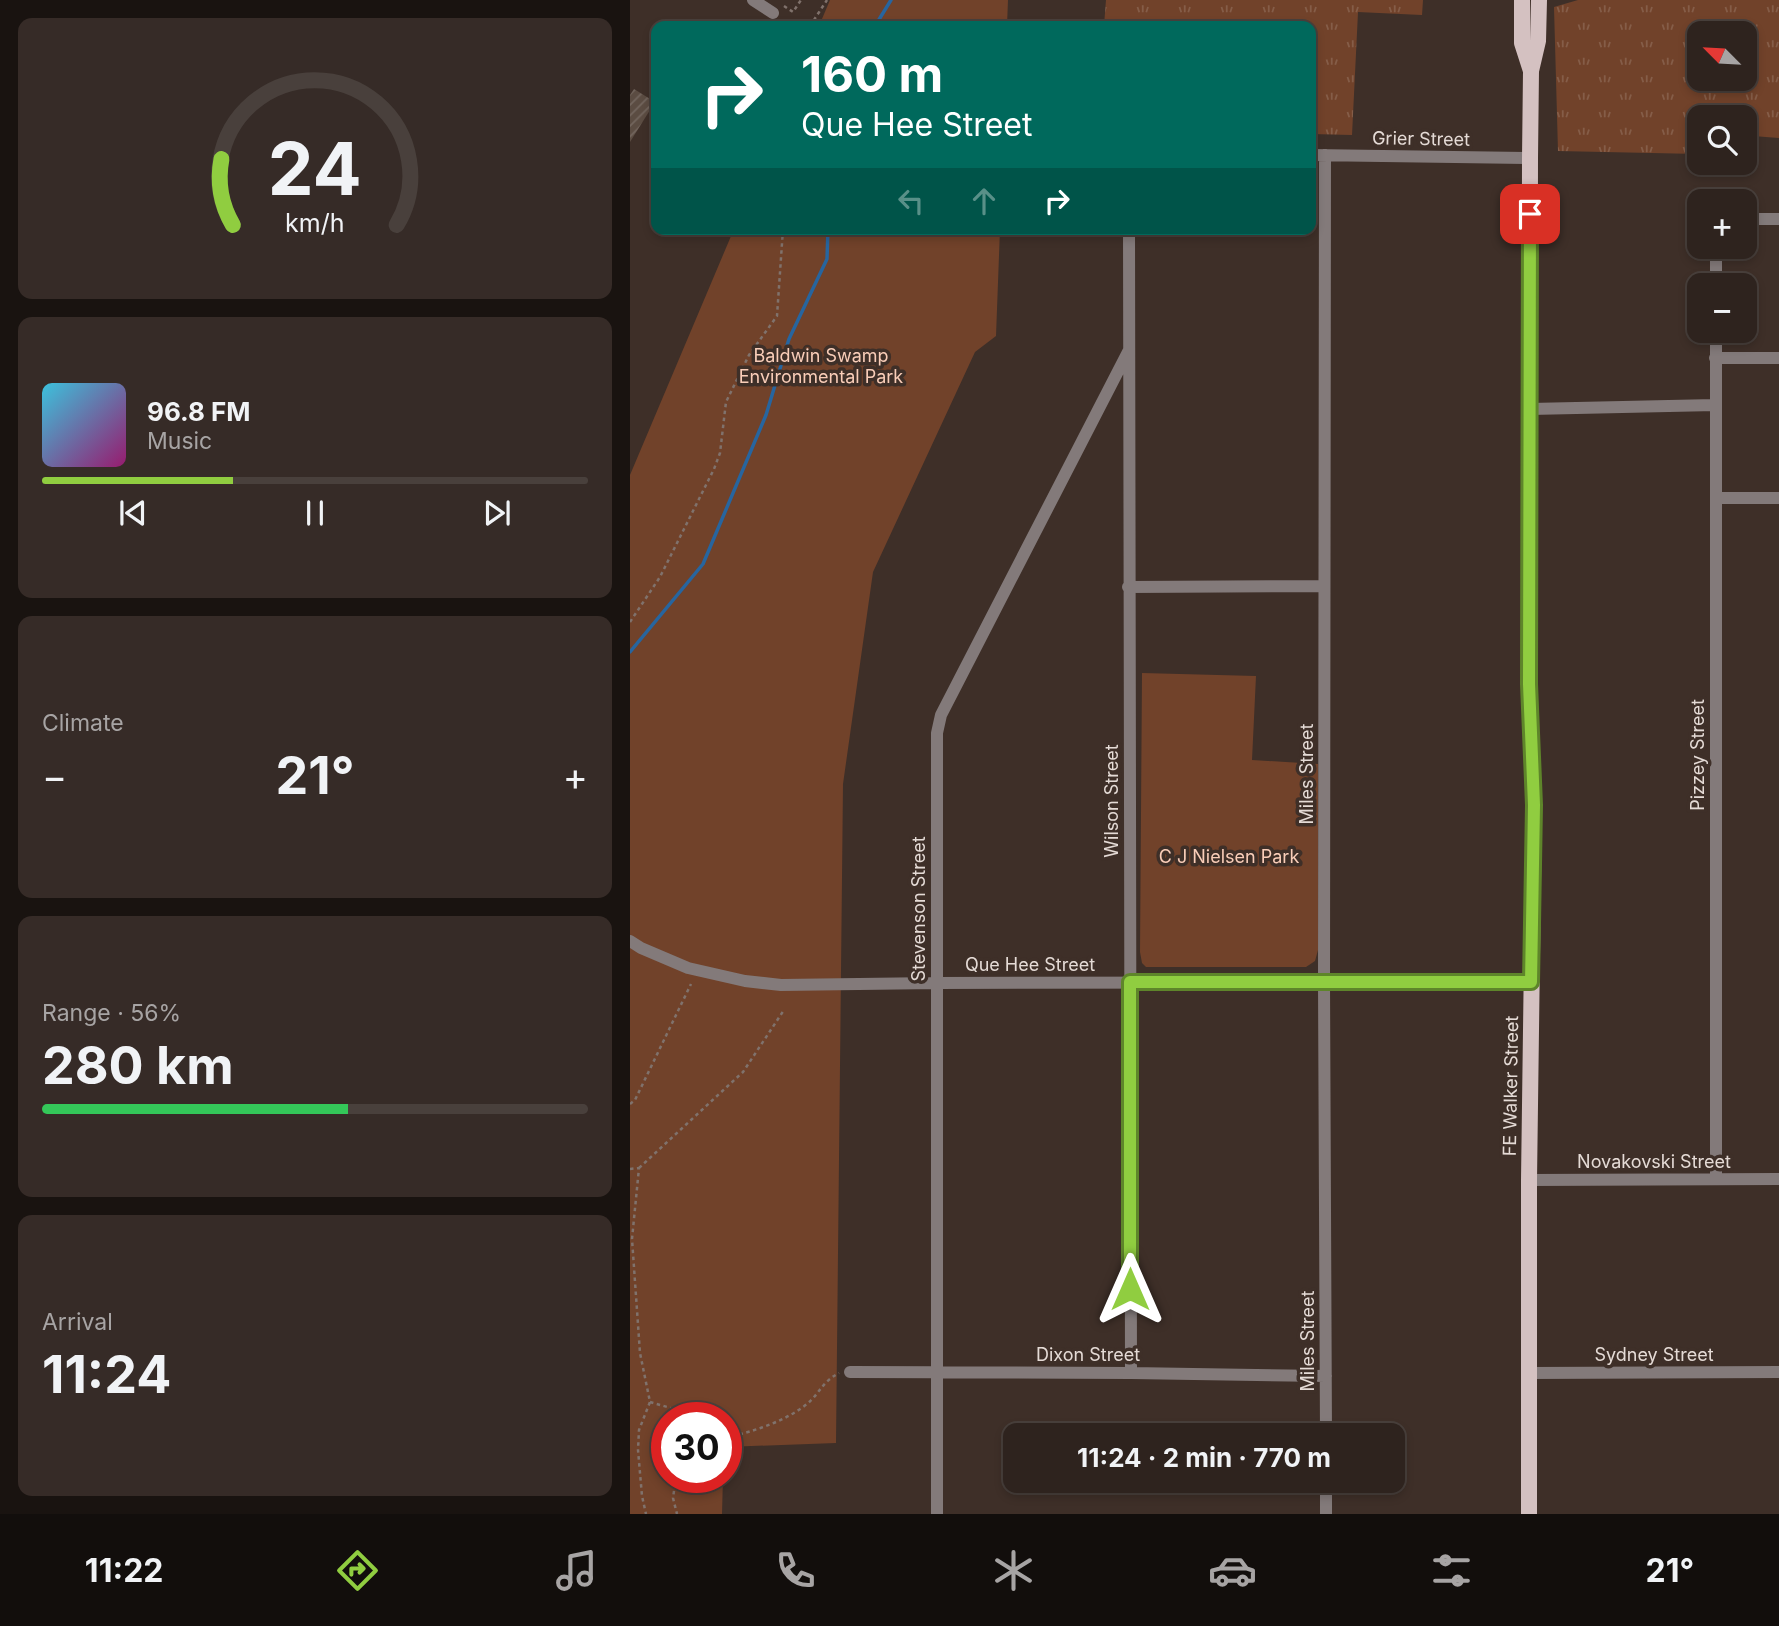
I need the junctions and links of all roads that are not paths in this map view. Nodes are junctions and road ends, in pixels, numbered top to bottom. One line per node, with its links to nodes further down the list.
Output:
1 (752, 0): 4 (street)
2 (1522, 0): 5 (main road, FE Walker Street)
3 (1541, 2): 5 (main road, FE Walker Street)
4 (778, 9)
5 (1531, 71): 8 (main road, FE Walker Street)
6 (1316, 155): 7 (street, Grier Street)
7 (1325, 155): 8 (street, Grier Street); 20 (street, Miles Street)
8 (1530, 158): 17 (main road, FE Walker Street)
9 (1757, 219): 10 (street)
10 (1779, 219)
11 (1129, 235): 13 (street, Wilson Street)
12 (1716, 343): 14 (street, Pizzey Street)
13 (1129, 350): 21 (street, Wilson Street); 26 (street, Stevenson Street)
14 (1716, 358): 15 (street); 16 (street, Pizzey Street)
15 (1779, 358)
16 (1715, 405): 17 (street); 18 (street, Pizzey Street)
17 (1530, 409): 25 (main road, FE Walker Street)
18 (1716, 498): 19 (street); 27 (street, Pizzey Street)
19 (1779, 498)
20 (1324, 586): 21 (street); 24 (street, Miles Street)
21 (1128, 587): 23 (street, Wilson Street)
22 (630, 941): 26 (street, Que Hee Street)
23 (1130, 982): 24 (street, Que Hee Street); 26 (street, Que Hee Street); 33 (street, Wilson Street)
24 (1324, 982): 25 (street, Que Hee Street); 35 (street, Miles Street)
25 (1531, 982): 29 (main road, FE Walker Street)
26 (936, 983): 32 (street, Stevenson Street)
27 (1716, 1179): 28 (street, Novakovski Street); 29 (street, Novakovski Street)
28 (1779, 1179)
29 (1529, 1180): 34 (main road, FE Walker Street)
30 (850, 1372): 32 (street, Dixon Street)
31 (1779, 1372): 34 (street, Sydney Street)
32 (937, 1373): 33 (street, Dixon Street); 38 (street, Stevenson Street)
33 (1131, 1373): 35 (street, Dixon Street)
34 (1529, 1373): 40 (main road, FE Walker Street)
35 (1326, 1376): 36 (street, Miles Street)
36 (1326, 1423)
37 (1326, 1493): 39 (street)
38 (937, 1514)
39 (1326, 1514)
40 (1529, 1514)

